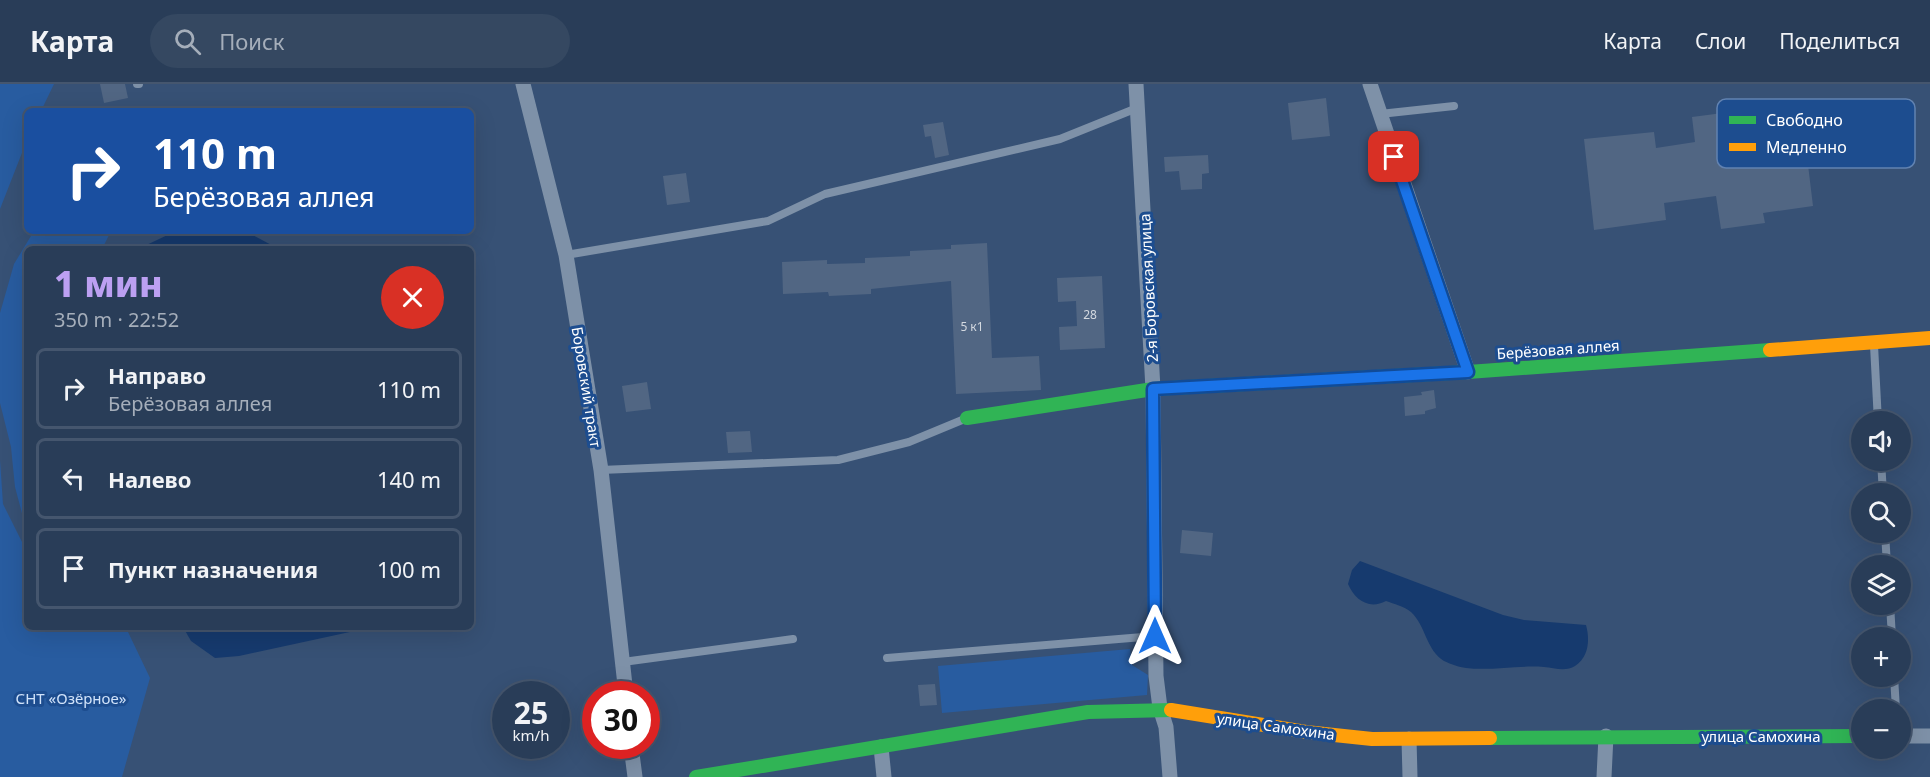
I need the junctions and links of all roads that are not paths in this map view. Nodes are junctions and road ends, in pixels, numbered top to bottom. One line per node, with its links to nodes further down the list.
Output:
1 (523, 84): 7 (street, Боровский тракт)
2 (1136, 84): 5 (street, 2-я Боровская улица)
3 (1370, 84): 6 (street)
4 (1454, 106): 6 (lane)
5 (1138, 108): 7 (lane); 11 (street, 2-я Боровская улица)
6 (1380, 114): 10 (street)
7 (566, 255): 14 (street, Боровский тракт)
8 (1930, 339): 9 (street, Берёзовая аллея)
9 (1873, 342): 10 (street, Берёзовая аллея); 12 (lane)
10 (1468, 372): 11 (street, Берёзовая аллея)
11 (1153, 389): 13 (street, Берёзовая аллея); 15 (street, 2-я Боровская улица)
12 (1877, 411)
13 (967, 418): 14 (lane)
14 (601, 470): 18 (street, Боровский тракт)
15 (1155, 636): 17 (lane); 20 (street, 2-я Боровская улица)
16 (794, 639): 18 (lane)
17 (887, 658)
18 (623, 662): 19 (street, Боровский тракт)
19 (625, 681)
20 (1160, 708): 25 (street, улица Самохина); 26 (street, улица Самохина); 31 (street, 2-я Боровская улица)
21 (1606, 736): 22 (street, улица Самохина); 25 (street, улица Самохина); 33 (street)
22 (1851, 736)
23 (1911, 736): 24 (street)
24 (1930, 736)
25 (1409, 739): 32 (street)
26 (881, 747): 29 (street, улица Самохина); 30 (street)
27 (632, 759): 28 (street)
28 (634, 777)
29 (696, 777)
30 (884, 777)
31 (1170, 777)
32 (1410, 777)
33 (1604, 777)

